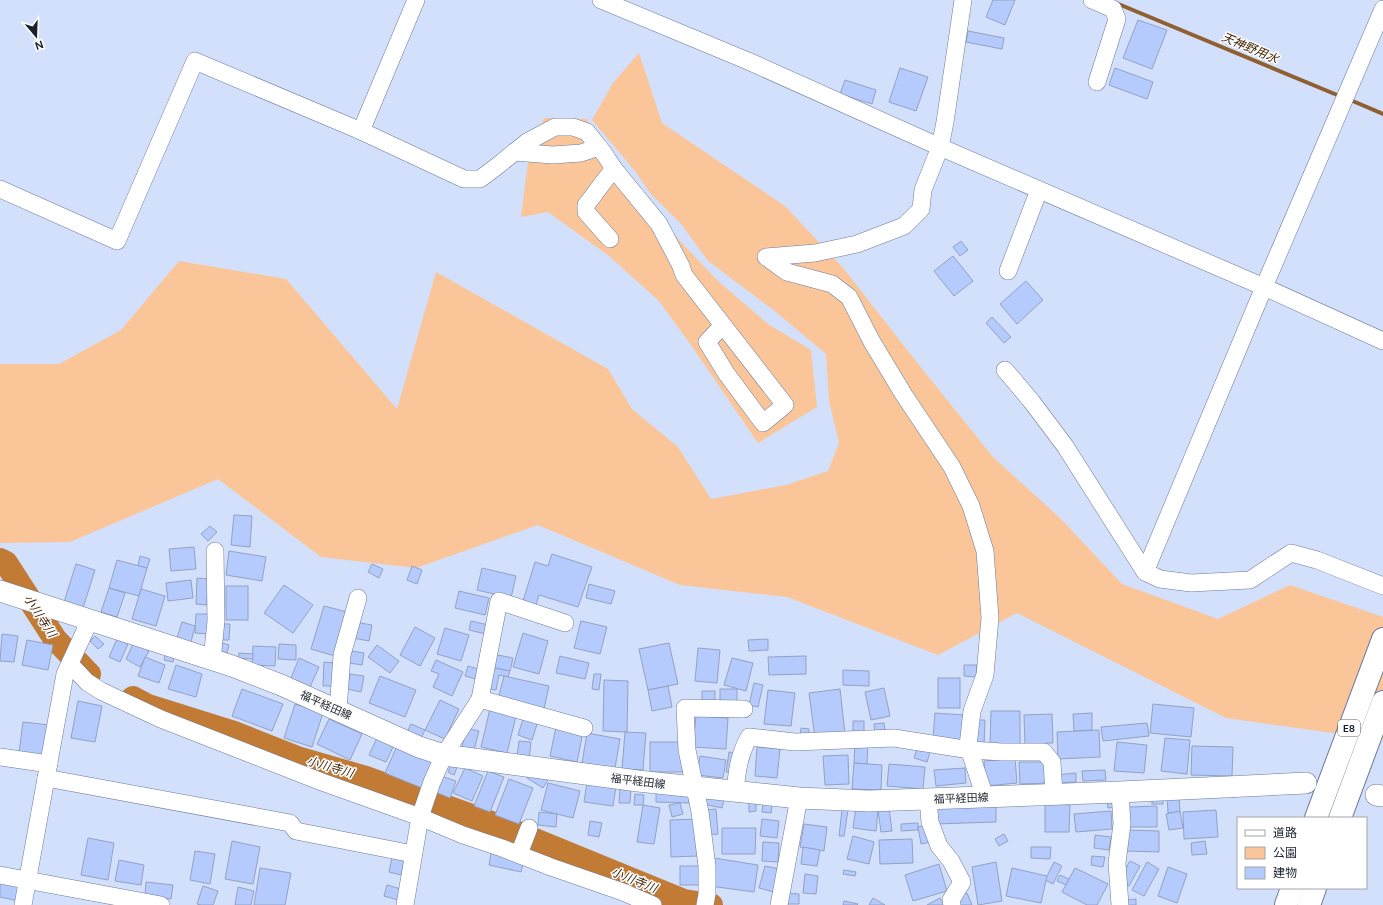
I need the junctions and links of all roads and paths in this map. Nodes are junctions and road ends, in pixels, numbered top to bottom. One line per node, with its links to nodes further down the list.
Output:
1 (416, 0): 7 (street)
2 (601, 0): 9 (street)
3 (963, 0): 9 (street)
4 (1092, 0): 6 (street)
5 (1383, 9): 16 (street)
6 (1097, 82)
7 (361, 131): 10 (street); 12 (street)
8 (599, 147): 10 (street); 10 (street); 11 (street)
9 (940, 147): 13 (street); 35 (street)
10 (514, 152)
11 (614, 169): 14 (street); 17 (street)
12 (0, 189)
13 (1039, 190): 15 (street); 16 (street)
14 (610, 239)
15 (1008, 271)
16 (1264, 287): 18 (street); 21 (street)
17 (723, 325): 17 (street)
18 (1383, 341)
19 (1005, 370): 21 (street)
20 (215, 551): 28 (street)
21 (1145, 572): 22 (street)
22 (1383, 586)
23 (9, 593): 25 (main road, 福平経田線)
24 (358, 598): 33 (street)
25 (82, 618): 28 (main road, 福平経田線); 29 (street)
26 (565, 623): 30 (street)
27 (1383, 639): 48 (highway, E8)
28 (212, 660): 33 (main road, 福平経田線)
29 (70, 664): 38 (street); 47 (street)
30 (480, 698): 34 (street); 36 (street)
31 (1383, 702): 49 (highway, E8)
32 (744, 709): 40 (street)
33 (338, 710): 36 (main road, 福平経田線)
34 (584, 728)
35 (970, 750): 41 (street); 43 (street); 44 (street)
36 (444, 755): 40 (main road, 福平経田線); 47 (street)
37 (0, 757): 38 (street)
38 (48, 771): 51 (street); 54 (street)
39 (1306, 783): 42 (main road, 福平経田線)
40 (695, 787): 41 (main road, 福平経田線); 57 (street)
41 (735, 791): 45 (main road, 福平経田線)
42 (1120, 792): 43 (main road, 福平経田線); 64 (street)
43 (1054, 794): 44 (main road, 福平経田線)
44 (985, 797): 46 (main road, 福平経田線)
45 (799, 798): 46 (main road, 福平経田線); 62 (street)
46 (928, 799): 63 (street)
47 (420, 817): 51 (street); 52 (street)
48 (1316, 817)
49 (1340, 817)
50 (529, 828): 52 (street)
51 (414, 854): 60 (street)
52 (519, 854): 61 (street)
53 (0, 875): 54 (street)
54 (28, 880): 58 (street); 59 (street)
55 (1292, 889): 65 (highway)
56 (1315, 889): 66 (highway)
57 (706, 900)
58 (23, 905)
59 (161, 905)
60 (404, 905)
61 (652, 905)
62 (779, 905)
63 (952, 905)
64 (1120, 905)
65 (1286, 905)
66 (1310, 905)

